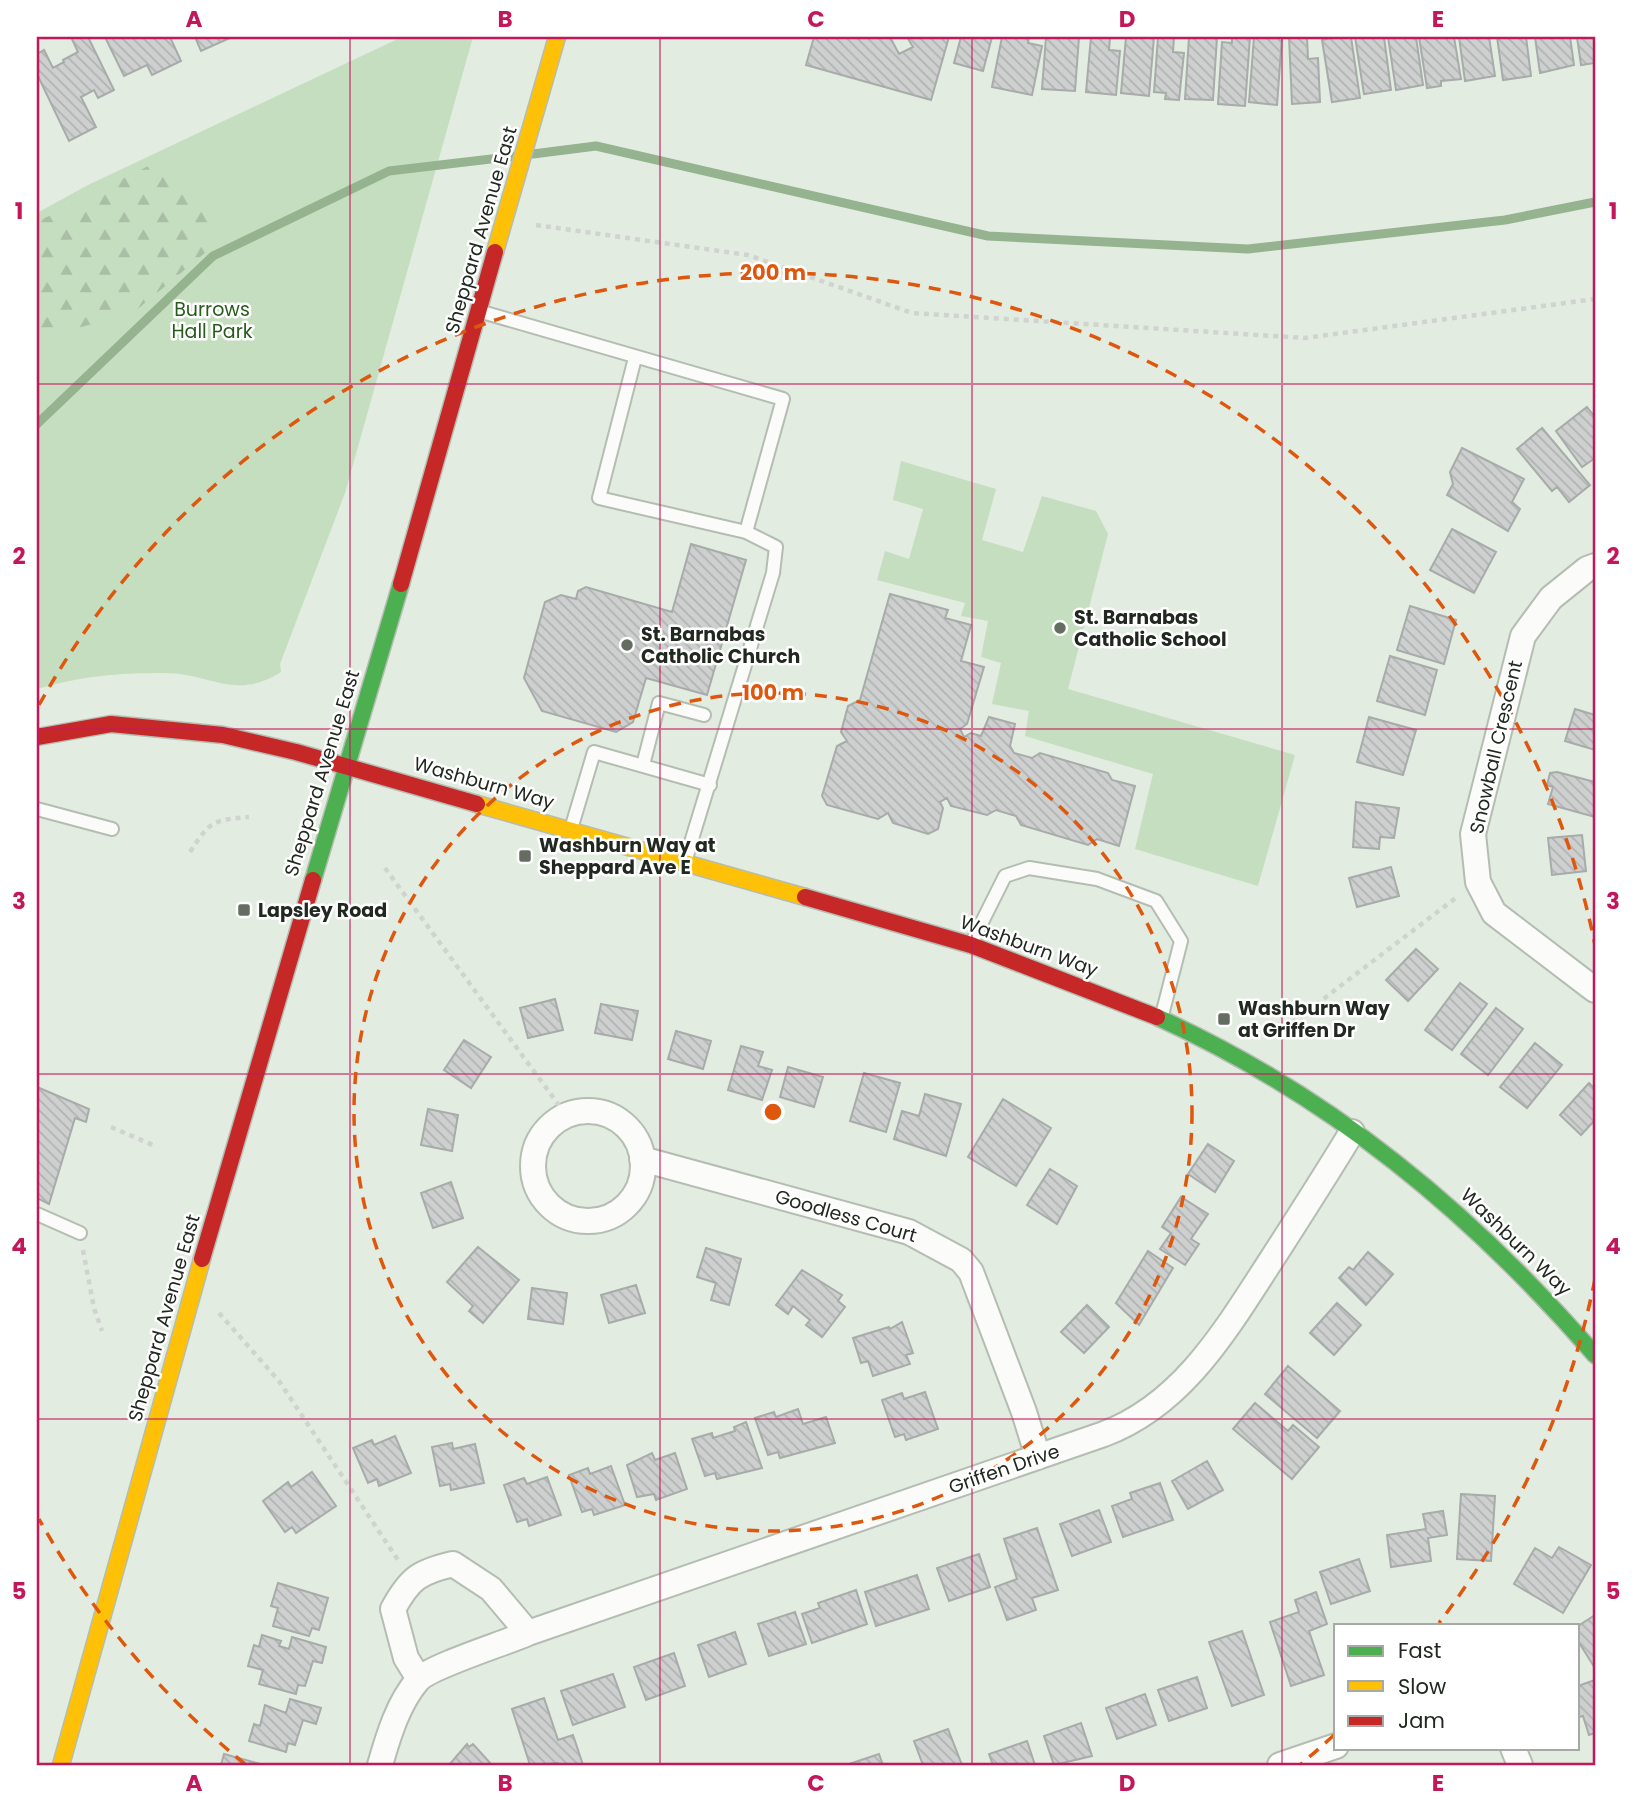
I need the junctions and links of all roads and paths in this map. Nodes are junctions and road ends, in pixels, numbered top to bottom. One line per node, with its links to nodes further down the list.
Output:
1 (557, 37): 2 (main road, Sheppard Avenue East)
2 (507, 219): 3 (path); 4 (main road, Sheppard Avenue East)
3 (1595, 299)
4 (480, 312): 5 (lane); 10 (main road, Sheppard Avenue East)
5 (635, 358): 6 (lane); 6 (lane)
6 (746, 532): 12 (lane)
7 (1595, 566): 20 (street, Snowball Crescent)
8 (704, 715): 11 (lane)
9 (37, 737): 10 (main road)
10 (348, 765): 16 (main road, Washburn Way); 32 (main road, Sheppard Avenue East)
11 (643, 765): 12 (lane); 16 (lane)
12 (710, 785): 18 (lane)
13 (37, 809): 15 (lane)
14 (249, 817): 17 (path)
15 (112, 829)
16 (571, 830): 18 (main road, Washburn Way)
17 (190, 852)
18 (685, 862): 21 (main road, Washburn Way)
19 (385, 868): 25 (path)
20 (1478, 882): 22 (street, Snowball Crescent); 24 (path)
21 (971, 944): 23 (main road, Washburn Way); 23 (lane)
22 (1595, 990)
23 (1161, 1019): 27 (main road, Washburn Way)
24 (1284, 1029)
25 (566, 1115): 29 (street); 29 (street)
26 (111, 1127): 28 (path)
27 (1352, 1132): 34 (main road, Washburn Way); 35 (street, Griffen Drive)
28 (155, 1146)
29 (642, 1158): 35 (street, Goodless Court)
30 (37, 1214): 31 (lane)
31 (80, 1233): 33 (path)
32 (195, 1286): 36 (path); 40 (main road, Sheppard Avenue East)
33 (102, 1331)
34 (1595, 1355)
35 (1038, 1457): 37 (street, Griffen Drive)
36 (407, 1584): 37 (street); 38 (street)
37 (528, 1633): 38 (street, Griffen Drive)
38 (419, 1679): 41 (street)
39 (1334, 1747): 42 (street)
40 (61, 1765)
41 (380, 1765)
42 (1279, 1765)

